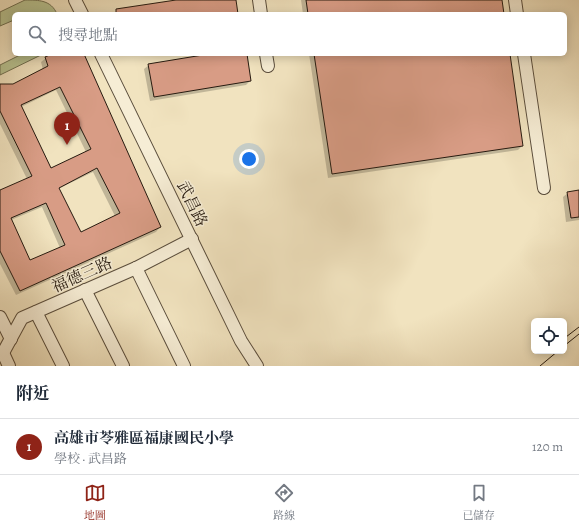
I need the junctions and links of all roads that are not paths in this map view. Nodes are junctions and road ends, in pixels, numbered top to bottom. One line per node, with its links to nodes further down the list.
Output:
1 (75, 0): 4 (street)
2 (259, 0): 5 (street)
3 (515, 0): 6 (street)
4 (81, 12)
5 (261, 12)
6 (517, 12)
7 (102, 56): 10 (street, 武昌路)
8 (524, 56): 9 (street)
9 (544, 188)
10 (192, 240): 11 (street, 福德三路); 21 (street, 武昌路)
11 (136, 268): 12 (street, 福德三路); 20 (street)
12 (85, 290): 13 (street, 福德三路); 19 (street)
13 (36, 312): 15 (street, 福德三路); 18 (street)
14 (0, 317): 15 (street)
15 (11, 338): 16 (street, 福德三路)
16 (1, 354): 17 (street)
17 (9, 366)
18 (63, 366)
19 (123, 366)
20 (184, 366)
21 (257, 366)

